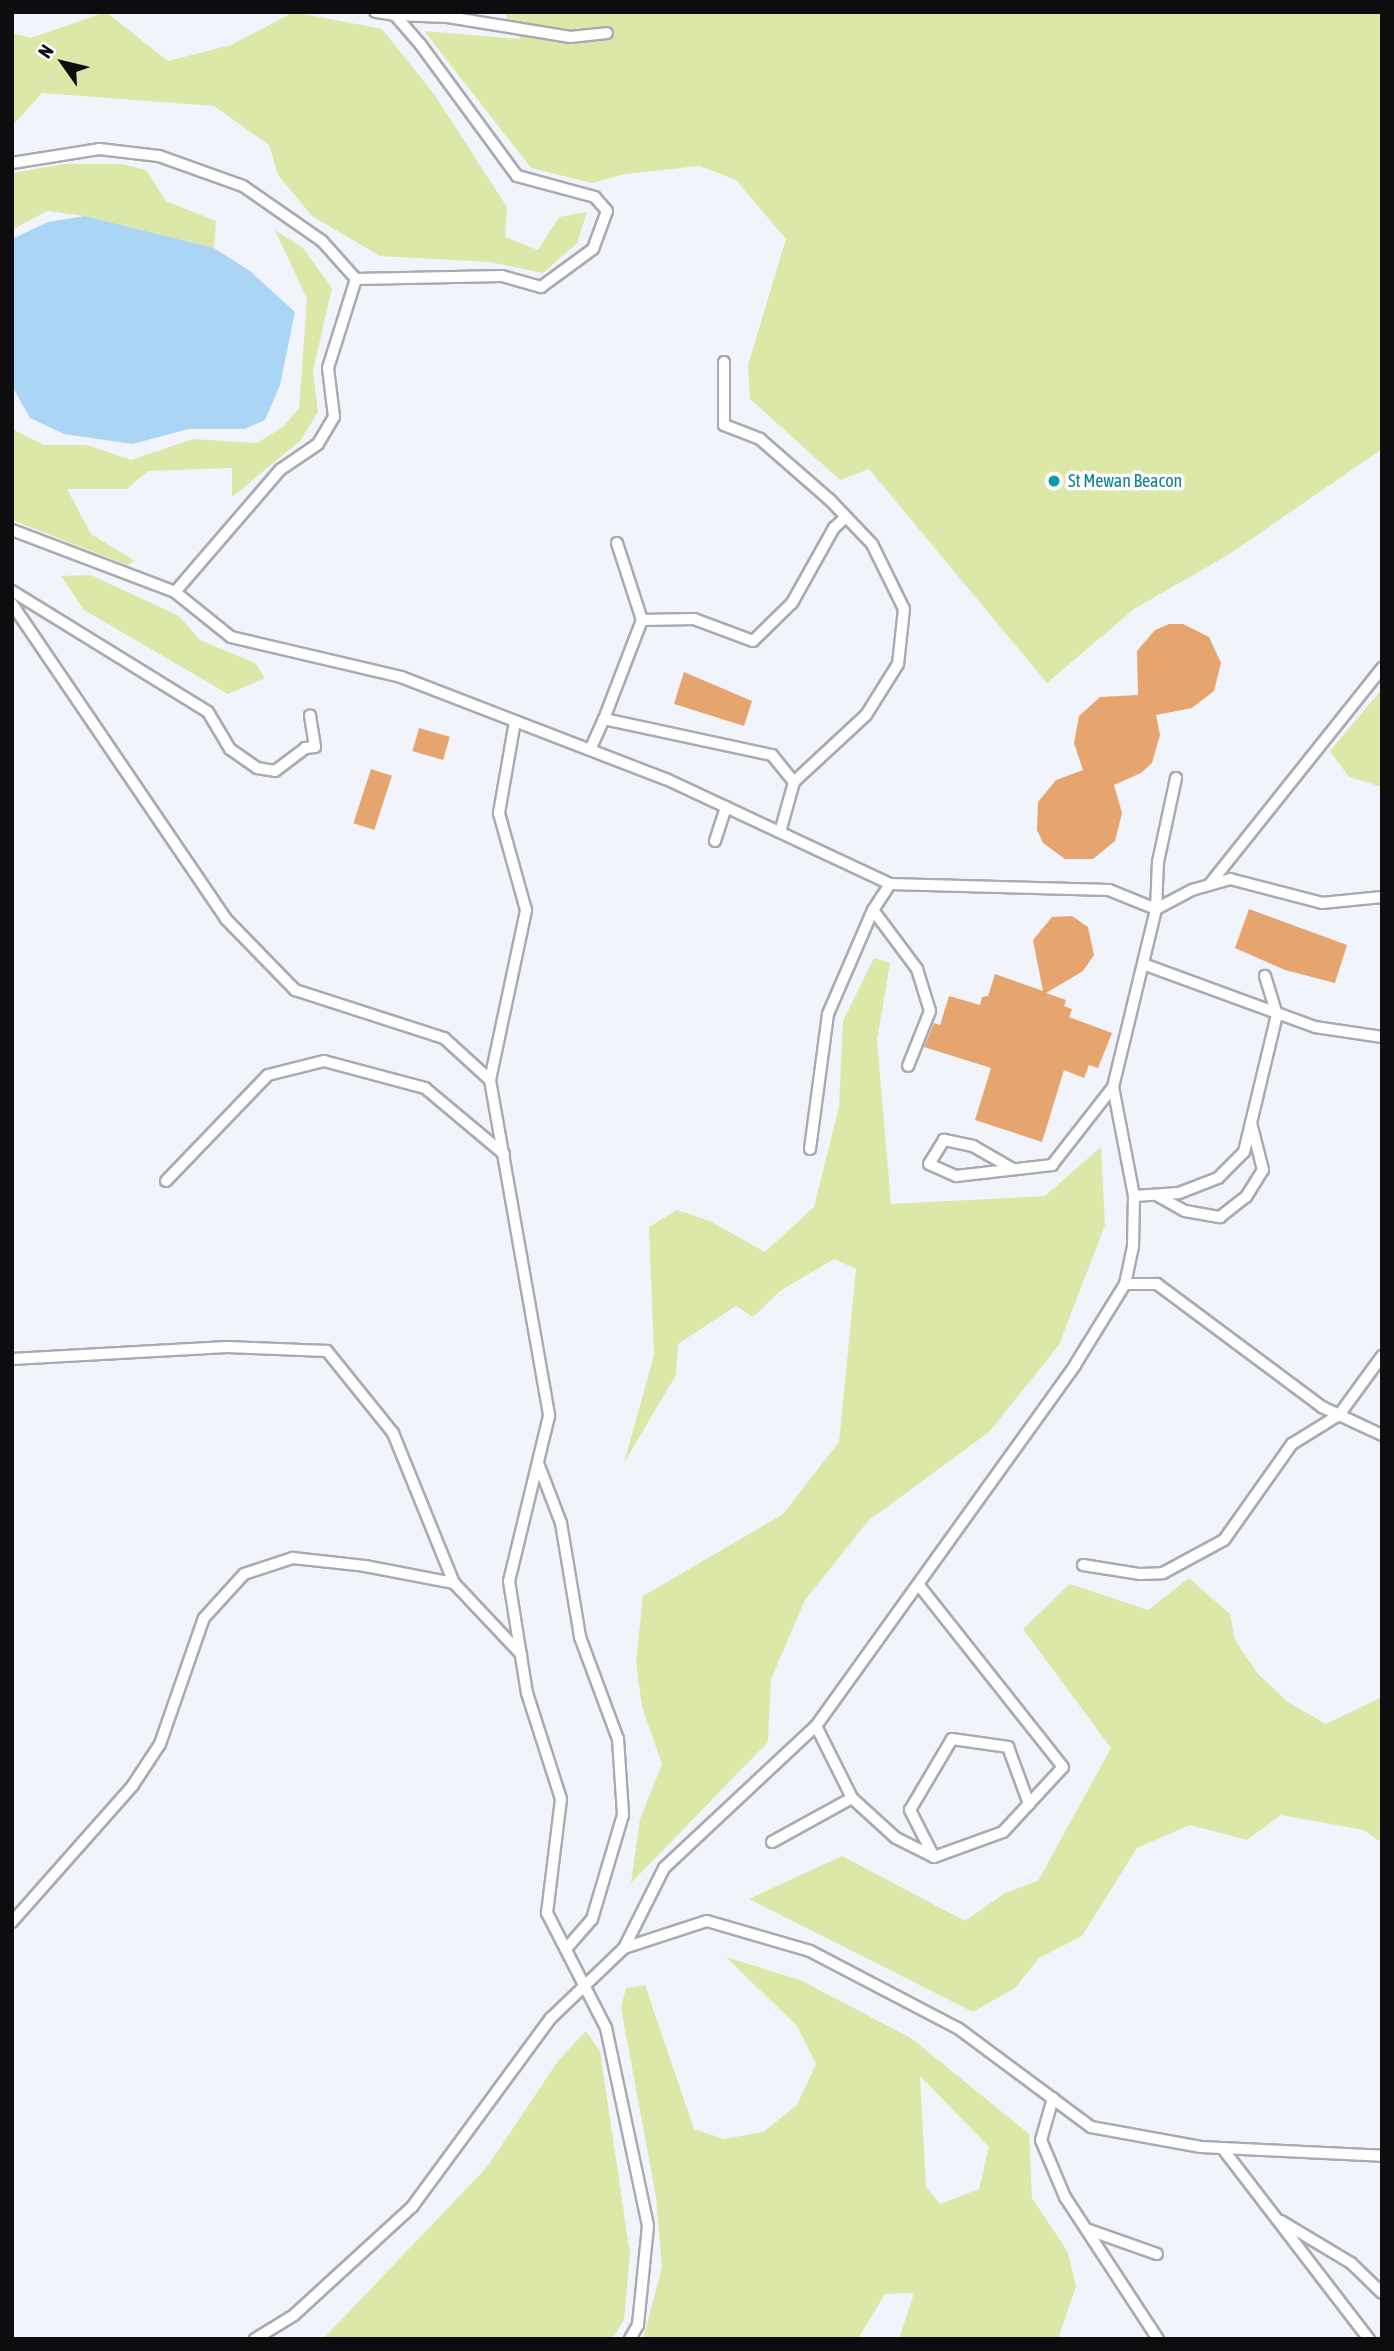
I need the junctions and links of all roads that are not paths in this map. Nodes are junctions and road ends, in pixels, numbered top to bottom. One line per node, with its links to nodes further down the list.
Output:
1 (375, 12): 2 (lane)
2 (395, 15): 3 (lane); 6 (lane)
3 (448, 15): 4 (lane)
4 (607, 33)
5 (12, 163): 6 (lane)
6 (356, 279): 12 (lane)
7 (724, 362): 8 (lane)
8 (846, 517): 14 (lane); 21 (lane)
9 (12, 530): 12 (lane)
10 (617, 542): 14 (lane)
11 (12, 591): 16 (lane)
12 (175, 592): 18 (lane)
13 (12, 604): 35 (lane)
14 (642, 620): 17 (lane)
15 (1382, 668): 26 (lane)
16 (310, 715)
17 (604, 719): 19 (lane); 21 (lane)
18 (515, 721): 19 (lane); 35 (lane)
19 (590, 750): 22 (lane)
20 (1176, 778): 28 (lane)
21 (794, 782): 23 (lane)
22 (726, 807): 23 (lane); 24 (lane)
23 (780, 832): 25 (lane)
24 (715, 841)
25 (890, 884): 28 (lane); 29 (lane)
26 (1209, 885): 27 (lane); 28 (lane)
27 (1382, 897)
28 (1156, 909): 30 (lane)
29 (873, 910): 34 (lane); 38 (lane)
30 (1143, 964): 32 (lane); 36 (lane)
31 (1265, 976): 32 (lane)
32 (1277, 1015): 33 (lane); 37 (lane)
33 (1382, 1037)
34 (908, 1066)
35 (491, 1080): 39 (lane)
36 (1113, 1087): 40 (lane); 43 (lane)
37 (1250, 1118): 42 (lane); 42 (lane)
38 (810, 1149)
39 (503, 1154): 41 (lane); 49 (lane)
40 (1013, 1169): 40 (lane)
41 (166, 1181)
42 (1155, 1195): 43 (lane)
43 (1134, 1196): 44 (lane)
44 (1125, 1284): 47 (lane); 52 (lane)
45 (1382, 1356): 47 (lane)
46 (12, 1359): 51 (lane)
47 (1339, 1415): 48 (lane); 50 (lane)
48 (1382, 1435)
49 (538, 1463): 53 (lane); 61 (lane)
50 (1083, 1565)
51 (454, 1583): 53 (lane); 59 (lane)
52 (918, 1584): 54 (lane); 56 (lane)
53 (521, 1654): 61 (lane)
54 (816, 1726): 55 (lane); 60 (lane)
55 (852, 1798): 57 (lane); 58 (lane)
56 (1029, 1804): 58 (lane); 58 (lane)
57 (772, 1842)
58 (934, 1857)
59 (12, 1922)
60 (624, 1948): 62 (lane); 63 (lane)
61 (566, 1949): 62 (lane)
62 (586, 1984): 70 (lane); 71 (lane)
63 (1053, 2098): 64 (lane); 67 (lane)
64 (1223, 2149): 65 (lane); 66 (lane)
65 (1382, 2156)
66 (1276, 2217): 69 (lane); 73 (lane)
67 (1089, 2230): 68 (lane); 72 (lane)
68 (1157, 2255)
69 (1382, 2293)
70 (255, 2339)
71 (630, 2339)
72 (1158, 2339)
73 (1369, 2339)

